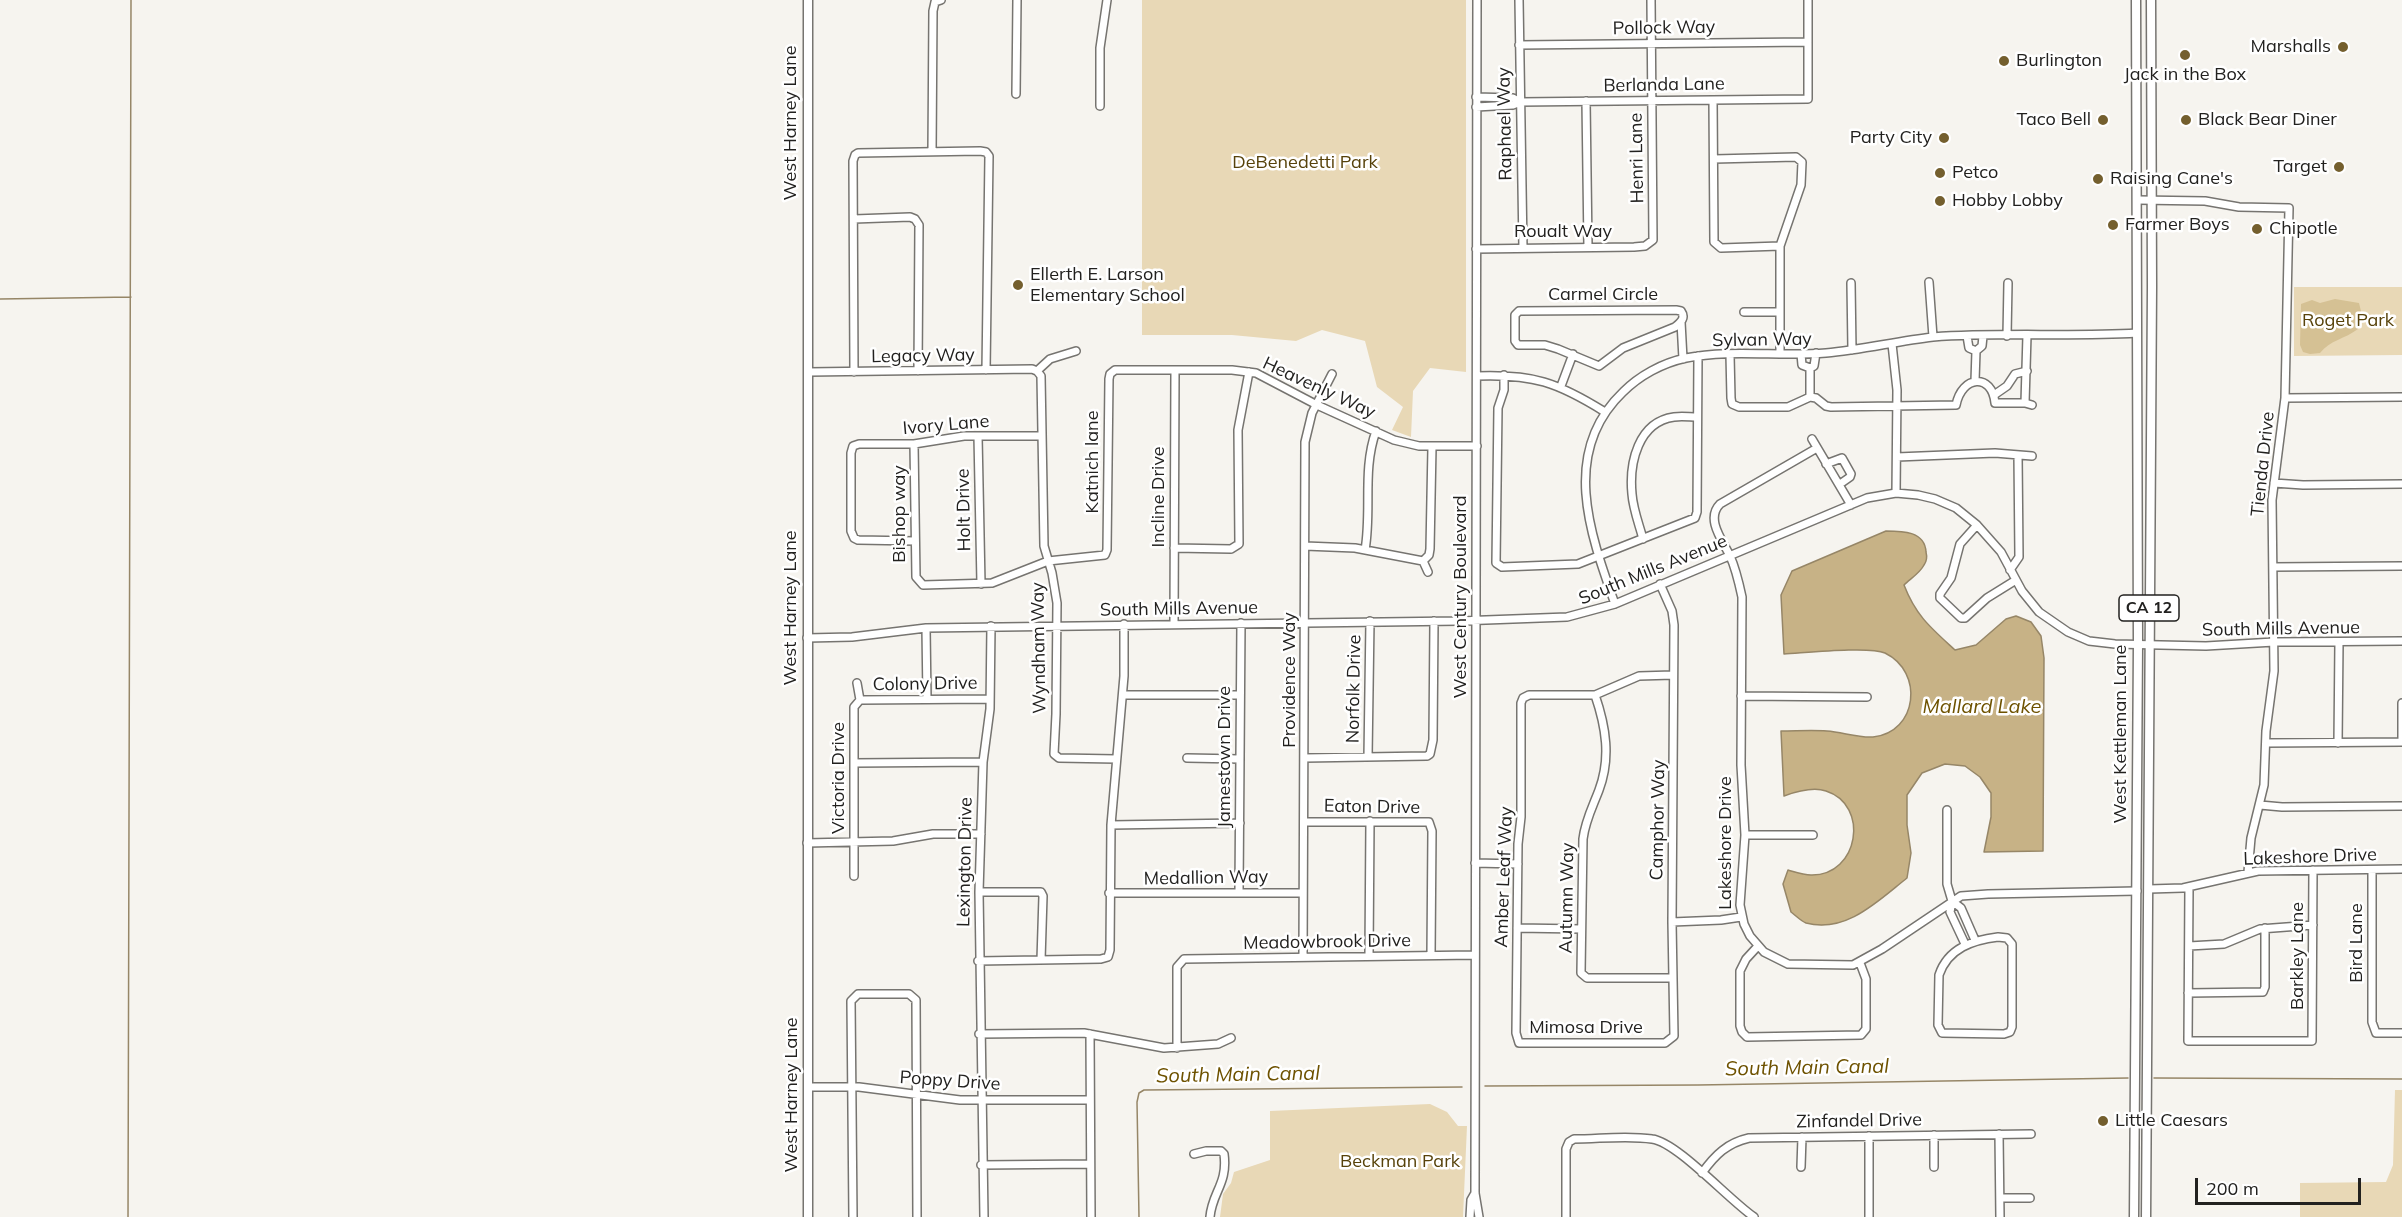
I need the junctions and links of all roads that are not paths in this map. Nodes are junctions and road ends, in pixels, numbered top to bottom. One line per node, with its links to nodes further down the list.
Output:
1 (808, 0): 61 (main road, West Harney Lane)
2 (1017, 0): 14 (street)
3 (1107, 0): 20 (street)
4 (1478, 0): 15 (street, West Century Boulevard)
5 (1519, 0): 13 (street, Raphael Way)
6 (1651, 0): 12 (street, Henri Lane)
7 (1808, 0): 11 (street)
8 (2136, 0): 24 (main road, West Kettleman Lane / CA 12)
9 (2151, 0): 25 (main road, West Kettleman Lane / CA 12)
10 (938, 1): 22 (street)
11 (1808, 42): 12 (street, Pollock Way); 17 (street, Berlanda Lane)
12 (1651, 44): 13 (street, Pollock Way); 16 (street, Henri Lane)
13 (1519, 45): 19 (street, Raphael Way)
14 (1016, 94)
15 (1476, 97): 19 (street, Berlanda Lane); 21 (street, West Century Boulevard)
16 (1651, 100): 17 (street, Berlanda Lane); 18 (street, Berlanda Lane); 27 (street, Henri Lane)
17 (1713, 100): 23 (street)
18 (1586, 101): 19 (street, Berlanda Lane); 29 (street)
19 (1520, 102): 21 (street, Berlanda Lane); 30 (street, Raphael Way)
20 (1100, 106)
21 (1476, 107): 31 (street, West Century Boulevard)
22 (932, 152): 26 (street); 56 (street)
23 (1714, 159): 28 (street); 28 (street)
24 (2138, 200): 25 (street, Tienda Drive); 38 (main road, West Kettleman Lane / CA 12)
25 (2152, 200): 73 (street, Tienda Drive); 128 (main road, West Kettleman Lane / CA 12)
26 (854, 219): 57 (street); 62 (street)
27 (1650, 243): 29 (street, Roualt Way)
28 (1780, 246): 36 (street)
29 (1588, 247): 30 (street, Roualt Way)
30 (1523, 248): 31 (street, Roualt Way)
31 (1476, 249): 67 (street, West Century Boulevard)
32 (1929, 282): 43 (street)
33 (1851, 283): 45 (street)
34 (2008, 283): 41 (street)
35 (1744, 312): 36 (street)
36 (1780, 312): 49 (street)
37 (1681, 322): 48 (street, Carmel Circle); 48 (street, Carmel Circle); 54 (street)
38 (2137, 333): 42 (street, Sylvan Way); 127 (main road, West Kettleman Lane / CA 12)
39 (1967, 336): 40 (street, Sylvan Way); 43 (street, Sylvan Way); 47 (street)
40 (1983, 336): 41 (street, Sylvan Way); 47 (street)
41 (2007, 336): 42 (street, Sylvan Way)
42 (2027, 336): 60 (street)
43 (1933, 338): 44 (street, Sylvan Way)
44 (1892, 344): 45 (street, Sylvan Way); 75 (street)
45 (1852, 350): 51 (street, Sylvan Way)
46 (1076, 351): 59 (street)
47 (1976, 351): 68 (street)
48 (1573, 354): 69 (street)
49 (1780, 354): 50 (street, Sylvan Way); 52 (street, Sylvan Way)
50 (1801, 354): 51 (street, Sylvan Way); 55 (street)
51 (1816, 354): 55 (street)
52 (1731, 355): 53 (street, Sylvan Way); 71 (street)
53 (1698, 357): 54 (street, Sylvan Way); 77 (street)
54 (1683, 359): 76 (street, Sylvan Way)
55 (1810, 368): 71 (street)
56 (986, 369): 57 (street, Legacy Way); 59 (street, Legacy Way)
57 (918, 370): 62 (street, Legacy Way)
58 (1175, 370): 63 (street, Heavenly Way); 64 (street, Heavenly Way); 99 (street, Incline Drive)
59 (1037, 371): 80 (street, Wyndham Way)
60 (2027, 371): 70 (street); 70 (street)
61 (809, 372): 62 (street, Legacy Way); 123 (main road, West Harney Lane)
62 (854, 372)
63 (1250, 372): 74 (street, Heavenly Way); 99 (street)
64 (1110, 374): 103 (street, Katnich lane)
65 (1332, 375): 74 (street, Providence Way)
66 (1504, 375): 67 (street); 69 (street); 102 (street)
67 (1477, 376): 83 (street, West Century Boulevard)
68 (1975, 381): 70 (street); 75 (street)
69 (1561, 386): 76 (street)
70 (1994, 395)
71 (1810, 397): 75 (street)
72 (2402, 397): 73 (street)
73 (2285, 398): 90 (street, Tienda Drive)
74 (1317, 405): 78 (street, Heavenly Way); 98 (street, Providence Way)
75 (1897, 405): 88 (street)
76 (1605, 412): 102 (street, Sylvan Way)
77 (1697, 417): 96 (street); 96 (street)
78 (1376, 431): 84 (street, Heavenly Way); 100 (street)
79 (978, 436): 80 (street, Ivory Lane); 82 (street, Ivory Lane); 110 (street, Holt Drive)
80 (1041, 436): 103 (street, Wyndham Way)
81 (1812, 439): 85 (street)
82 (914, 444): 97 (street, Bishop way); 97 (street, Ivory Lane)
83 (1477, 446): 84 (street, Heavenly Way); 113 (street, West Century Boulevard)
84 (1432, 447): 104 (street)
85 (1817, 448): 89 (street); 101 (street, Lakeshore Drive)
86 (2018, 455): 87 (street); 88 (street); 107 (street)
87 (2032, 456)
88 (1897, 457): 93 (street)
89 (1826, 464): 91 (street); 91 (street)
90 (2274, 483): 92 (street); 106 (street, Tienda Drive)
91 (1839, 484): 94 (street)
92 (2402, 484)
93 (1896, 493): 94 (street, South Mills Avenue); 95 (street, South Mills Avenue)
94 (1851, 505): 101 (street, South Mills Avenue)
95 (1977, 525): 107 (street, South Mills Avenue); 109 (street)
96 (1642, 539): 102 (street)
97 (915, 541): 110 (street, Bishop way)
98 (1305, 546): 100 (street); 116 (street, Providence Way)
99 (1174, 548): 117 (street, Incline Drive)
100 (1365, 550): 104 (street)
101 (1730, 556): 111 (street, South Mills Avenue); 134 (street, Lakeshore Drive)
102 (1599, 557): 112 (street, Sylvan Way)
103 (1048, 561): 110 (street); 121 (street, Wyndham Way)
104 (1423, 561): 108 (street)
105 (2402, 566): 106 (street)
106 (2272, 567): 125 (street, Tienda Drive)
107 (2010, 570): 109 (street, South Mills Avenue)
108 (1428, 572)
109 (2016, 580): 127 (street, South Mills Avenue)
110 (981, 584)
111 (1660, 584): 112 (street, South Mills Avenue); 129 (street, Camphor Way)
112 (1615, 604): 113 (street, South Mills Avenue)
113 (1477, 620): 115 (street, South Mills Avenue); 163 (street, West Century Boulevard)
114 (1370, 621): 115 (street, South Mills Avenue); 116 (street, South Mills Avenue); 143 (street, Norfolk Drive)
115 (1434, 621): 143 (street)
116 (1304, 622): 118 (street, South Mills Avenue); 145 (street, Providence Way)
117 (1174, 623): 118 (street, South Mills Avenue); 119 (street, South Mills Avenue)
118 (1241, 623): 132 (street, Jamestown Drive)
119 (1124, 624): 121 (street, South Mills Avenue); 131 (street)
120 (991, 626): 121 (street, South Mills Avenue); 122 (street, South Mills Avenue); 137 (street, Lexington Drive)
121 (1057, 626): 146 (street, Wyndham Way)
122 (926, 628): 123 (street, South Mills Avenue); 136 (street)
123 (807, 638): 162 (main road, West Harney Lane)
124 (2402, 641): 126 (street, South Mills Avenue)
125 (2274, 642): 126 (street, South Mills Avenue); 128 (street, South Mills Avenue); 141 (street, Tienda Drive)
126 (2339, 642): 142 (street)
127 (2138, 645): 128 (street, South Mills Avenue); 153 (main road, West Kettleman Lane / CA 12)
128 (2149, 645): 171 (main road, West Kettleman Lane / CA 12)
129 (1673, 675): 133 (street); 179 (street, Camphor Way)
130 (856, 683): 138 (street, Victoria Drive)
131 (1123, 695): 132 (street); 146 (street)
132 (1239, 695): 147 (street, Jamestown Drive)
133 (1595, 695): 164 (street, Amber Leaf Way); 183 (street, Autumn Way)
134 (1741, 696): 135 (street); 159 (street, Lakeshore Drive)
135 (1867, 697)
136 (927, 699): 137 (street, Colony Drive); 138 (street, Colony Drive)
137 (990, 699): 148 (street, Lexington Drive)
138 (860, 700): 149 (street, Victoria Drive)
139 (2402, 703): 140 (street)
140 (2402, 742): 142 (street)
141 (2266, 743): 142 (street); 150 (street, Tienda Drive)
142 (2338, 743)
143 (1368, 757): 145 (street)
144 (1187, 758): 147 (street)
145 (1305, 758): 155 (street, Providence Way)
146 (1116, 759): 157 (street)
147 (1239, 759): 156 (street, Jamestown Drive)
148 (983, 762): 149 (street); 158 (street, Lexington Drive)
149 (854, 763): 161 (street, Victoria Drive)
150 (2260, 804): 151 (street); 168 (street, Tienda Drive)
151 (2402, 806)
152 (1947, 810): 177 (street)
153 (2138, 816): 171 (main road); 172 (main road, West Kettleman Lane / CA 12)
154 (1370, 820): 155 (street, Eaton Drive); 188 (street, Eaton Drive); 190 (street)
155 (1304, 822): 176 (street, Providence Way)
156 (1240, 823): 157 (street); 174 (street, Jamestown Drive)
157 (1111, 825): 175 (street)
158 (981, 834): 161 (street); 173 (street, Lexington Drive)
159 (1745, 835): 160 (street); 178 (street, Lakeshore Drive)
160 (1813, 835)
161 (854, 841): 162 (street); 169 (street, Victoria Drive)
162 (807, 843): 205 (main road, West Harney Lane)
163 (1476, 863): 164 (street); 189 (street, West Century Boulevard)
164 (1518, 864): 181 (street, Amber Leaf Way)
165 (2402, 869): 167 (street, Lakeshore Drive)
166 (2313, 870): 167 (street, Lakeshore Drive); 168 (street, Lakeshore Drive); 180 (street, Barkley Lane)
167 (2372, 870): 200 (street, Bird Lane)
168 (2248, 872): 170 (street, Lakeshore Drive)
169 (854, 876)
170 (2189, 887): 171 (street, Lakeshore Drive); 187 (street)
171 (2149, 889): 194 (main road, West Kettleman Lane / CA 12)
172 (2137, 891): 177 (street, Lakeshore Drive); 194 (main road); 238 (main road, West Kettleman Lane / CA 12)
173 (979, 892): 192 (street); 193 (street, Lexington Drive)
174 (1239, 892): 175 (street, Medallion Way); 176 (street, Medallion Way)
175 (1109, 893): 192 (street)
176 (1303, 893): 191 (street, Providence Way)
177 (1952, 901): 184 (street); 185 (street); 195 (street, Lakeshore Drive)
178 (1741, 916): 179 (street); 186 (street, Lakeshore Drive)
179 (1672, 922): 196 (street, Camphor Way)
180 (2313, 925): 182 (street); 197 (street, Barkley Lane)
181 (1516, 928): 183 (street); 202 (street, Amber Leaf Way)
182 (2265, 928): 187 (street); 197 (street)
183 (1581, 929): 196 (street, Autumn Way)
184 (1975, 940): 185 (street); 185 (street)
185 (1965, 944)
186 (1758, 946): 195 (street, Lakeshore Drive); 195 (street)
187 (2189, 946): 197 (street)
188 (1431, 955): 189 (street, Meadowbrook Drive); 190 (street, Meadowbrook Drive)
189 (1475, 955): 221 (street, West Century Boulevard)
190 (1369, 956): 191 (street, Meadowbrook Drive)
191 (1303, 957): 204 (street, Meadowbrook Drive)
192 (1041, 960): 193 (street)
193 (978, 961): 198 (street, Lexington Drive)
194 (2148, 961): 239 (main road, West Kettleman Lane / CA 12)
195 (1860, 963)
196 (1672, 978): 203 (street, Camphor Way)
197 (2188, 993)
198 (979, 1034): 199 (street); 208 (street, Lexington Drive)
199 (1090, 1034): 204 (street); 209 (street)
200 (2402, 1034)
201 (1231, 1038): 204 (street)
202 (1518, 1041): 203 (street, Mimosa Drive)
203 (1654, 1043)
204 (1177, 1048)
205 (809, 1087): 206 (street, Poppy Drive); 225 (main road, West Harney Lane)
206 (852, 1087): 207 (street, Poppy Drive); 207 (street); 226 (street)
207 (915, 1096): 208 (street, Poppy Drive); 227 (street)
208 (980, 1100): 209 (street, Poppy Drive); 217 (street, Lexington Drive)
209 (1089, 1100): 216 (street)
210 (1999, 1134): 211 (street, Zinfandel Drive); 212 (street, Zinfandel Drive); 222 (street)
211 (2031, 1134)
212 (1934, 1135): 213 (street, Zinfandel Drive); 219 (street)
213 (1869, 1136): 214 (street, Zinfandel Drive); 236 (street)
214 (1802, 1137): 218 (street); 220 (street, Zinfandel Drive)
215 (1194, 1154): 230 (street)
216 (1090, 1164): 217 (street); 229 (street)
217 (981, 1165): 228 (street, Lexington Drive)
218 (1801, 1167)
219 (1935, 1167)
220 (1702, 1173): 224 (street); 233 (street)
221 (1475, 1193): 231 (street, West Century Boulevard); 232 (street, West Century Boulevard)
222 (2000, 1198): 223 (street); 237 (street)
223 (2030, 1198)
224 (1744, 1210): 234 (street); 235 (street)
225 (808, 1217)
226 (852, 1217)
227 (917, 1217)
228 (984, 1217)
229 (1091, 1217)
230 (1210, 1217)
231 (1470, 1217)
232 (1479, 1217)
233 (1566, 1217)
234 (1738, 1217)
235 (1754, 1217)
236 (1869, 1217)
237 (2000, 1217)
238 (2134, 1217)
239 (2146, 1217)

